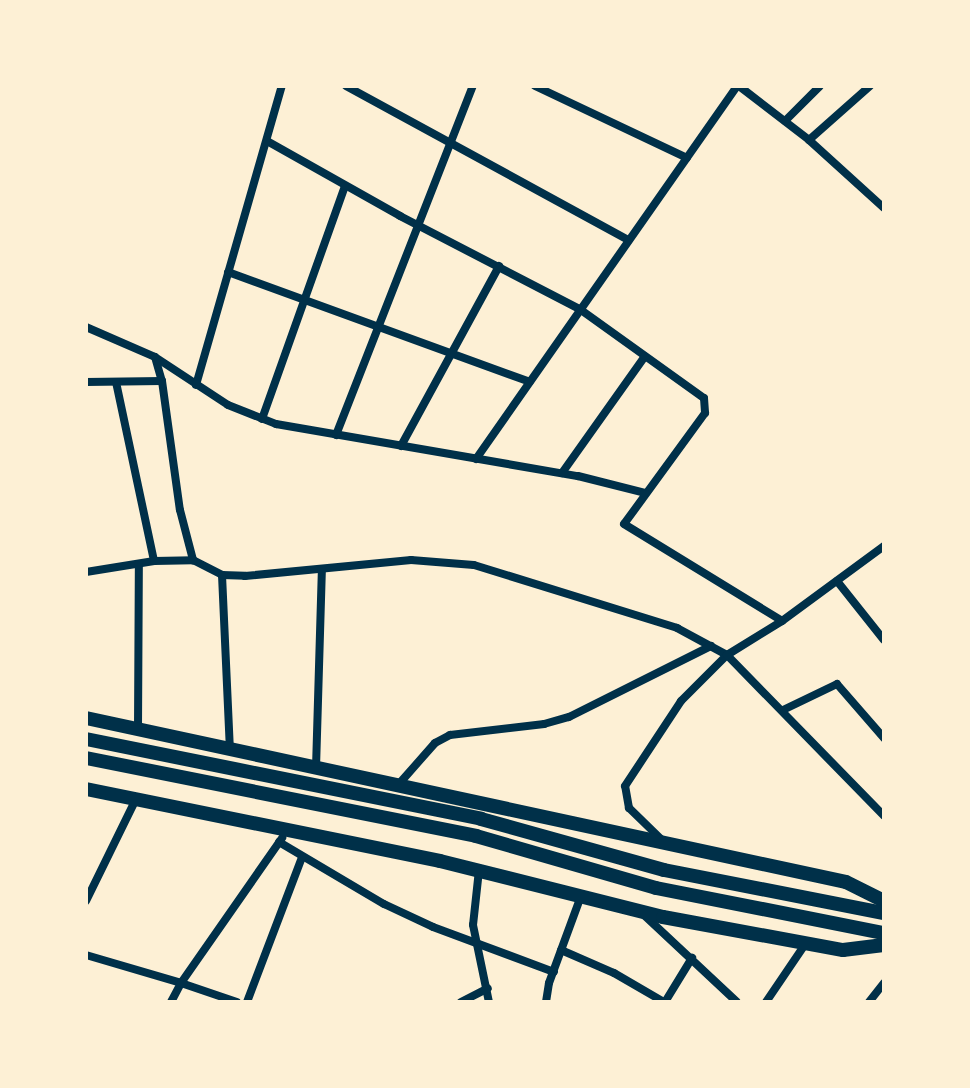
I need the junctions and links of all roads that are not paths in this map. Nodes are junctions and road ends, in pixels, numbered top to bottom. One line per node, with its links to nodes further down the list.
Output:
1 (282, 86): 10 (street)
2 (346, 86): 11 (street)
3 (473, 86): 11 (street)
4 (535, 86): 12 (street)
5 (738, 86): 8 (street); 12 (street)
6 (820, 86): 8 (street)
7 (870, 86): 9 (street)
8 (785, 121): 9 (street)
9 (809, 140): 14 (street)
10 (267, 141): 13 (street); 18 (street)
11 (450, 142): 15 (street); 16 (street)
12 (687, 158): 16 (street)
13 (345, 186): 15 (street); 19 (street)
14 (883, 206)
15 (418, 226): 17 (street); 22 (street)
16 (629, 240): 20 (street)
17 (499, 266): 20 (street); 23 (street)
18 (228, 272): 19 (street); 30 (street)
19 (304, 300): 22 (street); 31 (street)
20 (581, 310): 24 (street); 29 (street)
21 (86, 327): 25 (street)
22 (378, 327): 23 (street); 32 (street)
23 (452, 353): 29 (street); 33 (street)
24 (645, 356): 35 (street); 36 (street)
25 (155, 357): 26 (street); 30 (street)
26 (162, 381): 28 (street); 38 (street)
27 (86, 382): 28 (street)
28 (116, 382): 39 (street)
29 (530, 382): 34 (street)
30 (196, 385): 31 (street)
31 (262, 419): 32 (street)
32 (336, 435): 33 (street)
33 (401, 446): 34 (street)
34 (476, 459): 35 (street)
35 (562, 473): 36 (street)
36 (645, 493): 45 (street)
37 (884, 546): 44 (street)
38 (193, 560): 39 (street); 43 (street)
39 (154, 561): 40 (street)
40 (139, 564): 42 (street); 51 (street)
41 (322, 569): 43 (street); 47 (street); 56 (street)
42 (86, 572)
43 (222, 575): 54 (street)
44 (837, 581): 45 (street); 46 (street)
45 (782, 621): 48 (street)
46 (884, 640)
47 (711, 646): 48 (street); 57 (street)
48 (727, 655): 49 (street); 62 (street)
49 (783, 710): 52 (street); 60 (street)
50 (86, 718): 51 (highway)
51 (138, 729): 54 (highway)
52 (884, 738)
53 (86, 739): 69 (highway)
54 (230, 749): 56 (highway)
55 (86, 758): 70 (highway)
56 (316, 768): 57 (highway)
57 (398, 785): 62 (highway)
58 (86, 789): 59 (highway)
59 (136, 799): 61 (highway); 66 (street)
60 (884, 816)
61 (284, 836): 63 (street); 64 (highway); 78 (street)
62 (665, 843): 67 (highway)
63 (302, 857): 71 (street); 83 (street)
64 (479, 870): 65 (highway); 71 (street)
65 (581, 896): 68 (highway); 74 (street)
66 (86, 901)
67 (884, 901)
68 (640, 912): 72 (highway); 76 (street)
69 (884, 913)
70 (884, 933)
71 (476, 941): 77 (street); 80 (street)
72 (806, 943): 73 (highway); 89 (street)
73 (884, 945)
74 (561, 950): 77 (street); 87 (street)
75 (86, 955): 78 (street)
76 (692, 958): 87 (street); 88 (street)
77 (554, 972): 86 (street)
78 (181, 983): 81 (street); 82 (street)
79 (884, 983): 90 (street)
80 (488, 988): 84 (street); 85 (street)
81 (171, 1002)
82 (237, 1002)
83 (247, 1002)
84 (461, 1002)
85 (489, 1002)
86 (546, 1002)
87 (665, 1002)
88 (737, 1002)
89 (766, 1002)
90 (869, 1002)

